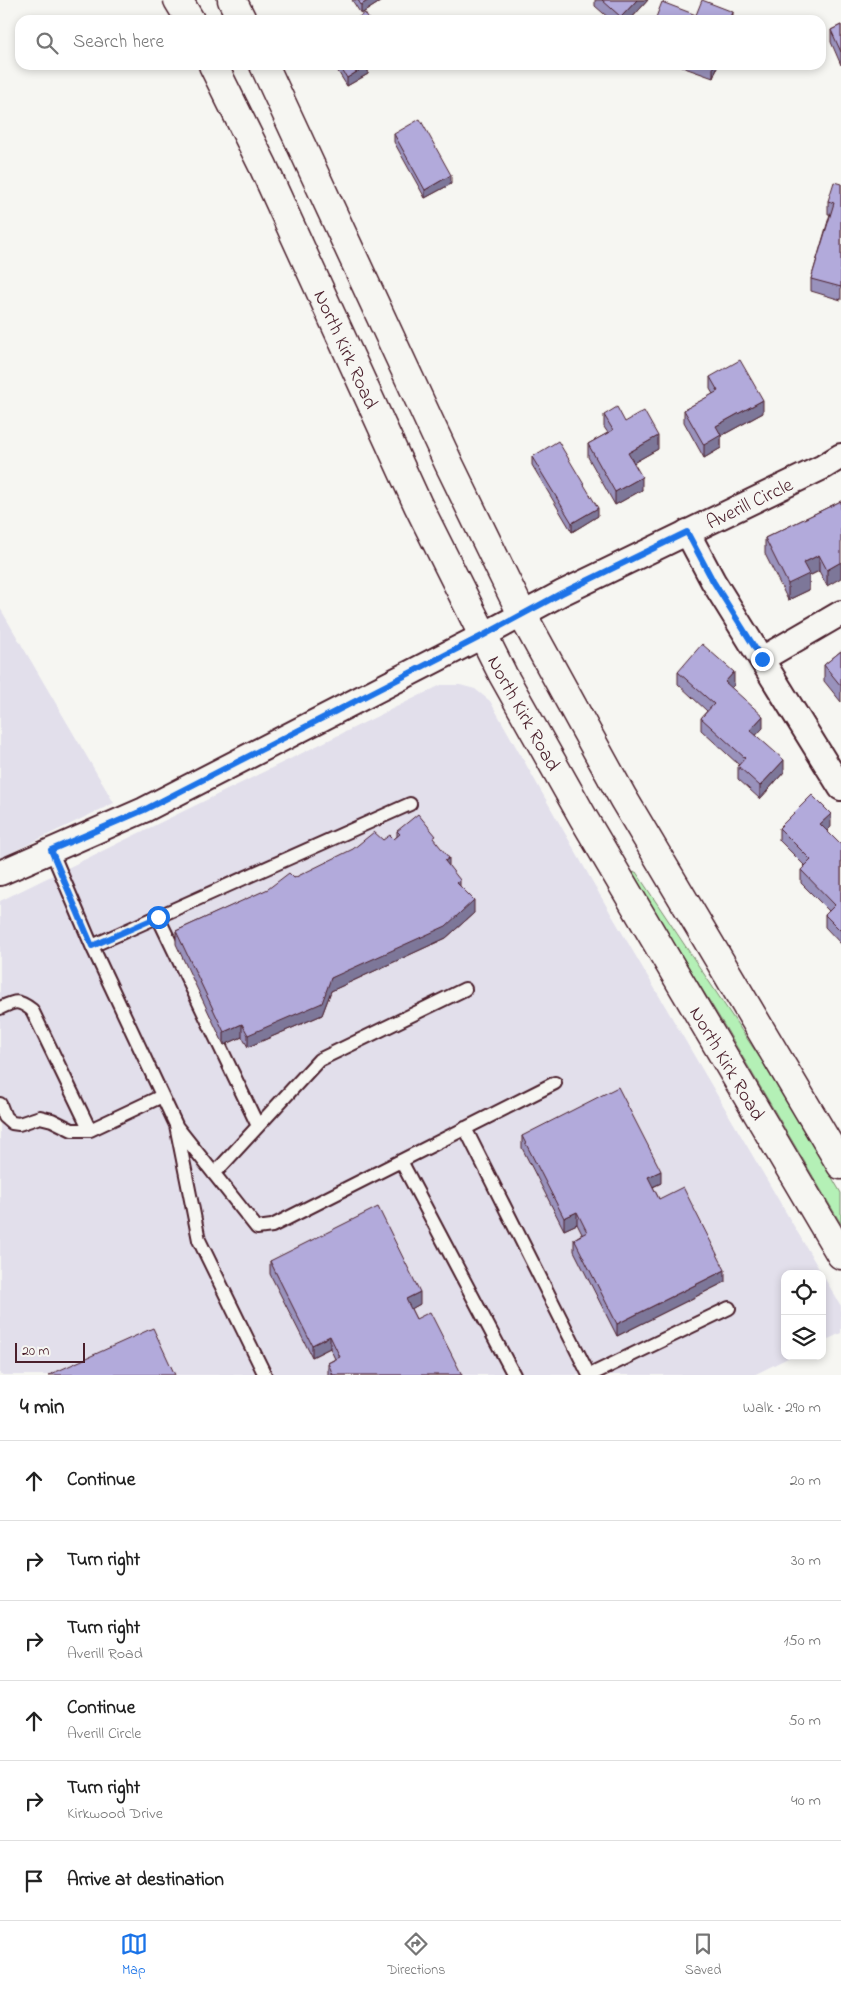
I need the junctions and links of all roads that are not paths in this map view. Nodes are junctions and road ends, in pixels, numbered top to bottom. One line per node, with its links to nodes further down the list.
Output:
1 (178, 0): 3 (main road)
2 (232, 0): 4 (main road)
3 (187, 15)
4 (240, 15)
5 (215, 70): 11 (main road, North Kirk Road)
6 (266, 70): 10 (main road)
7 (841, 456): 8 (street, Averill Circle)
8 (687, 532): 10 (street, Averill Circle); 12 (street)
9 (841, 613): 12 (street)
10 (522, 614): 11 (street, Averill Circle); 29 (main road)
11 (484, 635): 15 (street, Averill Circle); 31 (main road, North Kirk Road)
12 (762, 659): 13 (street)
13 (841, 788)
14 (410, 804): 17 (lane)
15 (51, 850): 16 (street, Averill Circle); 18 (lane)
16 (0, 873)
17 (158, 917): 18 (lane); 25 (lane)
18 (92, 946): 22 (lane)
19 (466, 989): 25 (lane)
20 (0, 1008): 27 (lane)
21 (556, 1083): 26 (lane)
22 (162, 1096): 24 (lane); 27 (lane)
23 (0, 1104): 27 (lane)
24 (176, 1125): 30 (lane); 33 (lane)
25 (258, 1126): 30 (lane)
26 (466, 1128): 28 (lane); 35 (lane)
27 (90, 1130)
28 (401, 1161): 30 (lane); 34 (lane)
29 (841, 1165)
30 (214, 1174)
31 (841, 1255)
32 (729, 1308): 35 (lane)
33 (265, 1375)
34 (514, 1375)
35 (590, 1375)

